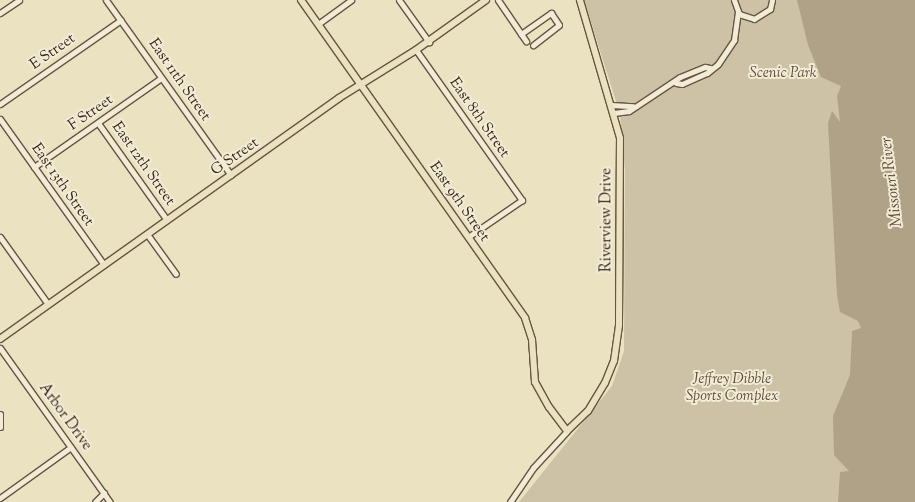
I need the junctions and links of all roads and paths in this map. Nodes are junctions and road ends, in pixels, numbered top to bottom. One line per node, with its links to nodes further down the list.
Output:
1 (106, 0): 13 (street, East 11th Street)
2 (301, 0): 14 (main road, East 9th Street)
3 (351, 0): 14 (street)
4 (399, 0): 17 (street)
5 (486, 0): 17 (main road, G Street)
6 (498, 0): 15 (street)
7 (580, 0): 23 (main road, Riverview Drive)
8 (734, 0): 11 (street)
9 (772, 0): 11 (street)
10 (15, 1): 12 (street)
11 (738, 12): 24 (street)
12 (0, 13)
13 (121, 20): 20 (street, East 11th Street); 22 (street, E Street)
14 (318, 24): 21 (main road, East 9th Street)
15 (521, 34): 16 (street); 18 (street)
16 (526, 40)
17 (428, 42): 19 (main road, G Street)
18 (533, 46)
19 (416, 50): 21 (main road, G Street); 33 (street, East 8th Street)
20 (162, 78): 27 (street, F Street); 29 (street, East 11th Street)
21 (361, 85): 29 (main road, G Street); 33 (main road, East 9th Street)
22 (0, 104)
23 (611, 105): 24 (street); 25 (main road, Riverview Drive)
24 (633, 106): 25 (street)
25 (614, 113): 41 (main road, Riverview Drive)
26 (0, 119): 28 (street, East 13th Street)
27 (98, 123): 28 (street, F Street); 30 (street, East 12th Street)
28 (34, 167): 34 (street, East 13th Street)
29 (231, 175): 30 (main road, G Street)
30 (167, 220): 31 (main road, G Street)
31 (147, 234): 34 (main road, G Street); 35 (street)
32 (0, 237): 36 (street)
33 (468, 237): 41 (main road, East 9th Street)
34 (104, 265): 36 (main road, G Street)
35 (176, 274)
36 (48, 304): 37 (main road, G Street)
37 (0, 338)
38 (0, 348): 42 (street, Arbor Drive)
39 (0, 414): 40 (street)
40 (0, 427)
41 (568, 431): 47 (street)
42 (71, 447): 43 (street, Arbor Drive); 44 (street)
43 (104, 493): 45 (street); 46 (street, Arbor Drive)
44 (0, 498)
45 (95, 502)
46 (110, 502)
47 (510, 502)

